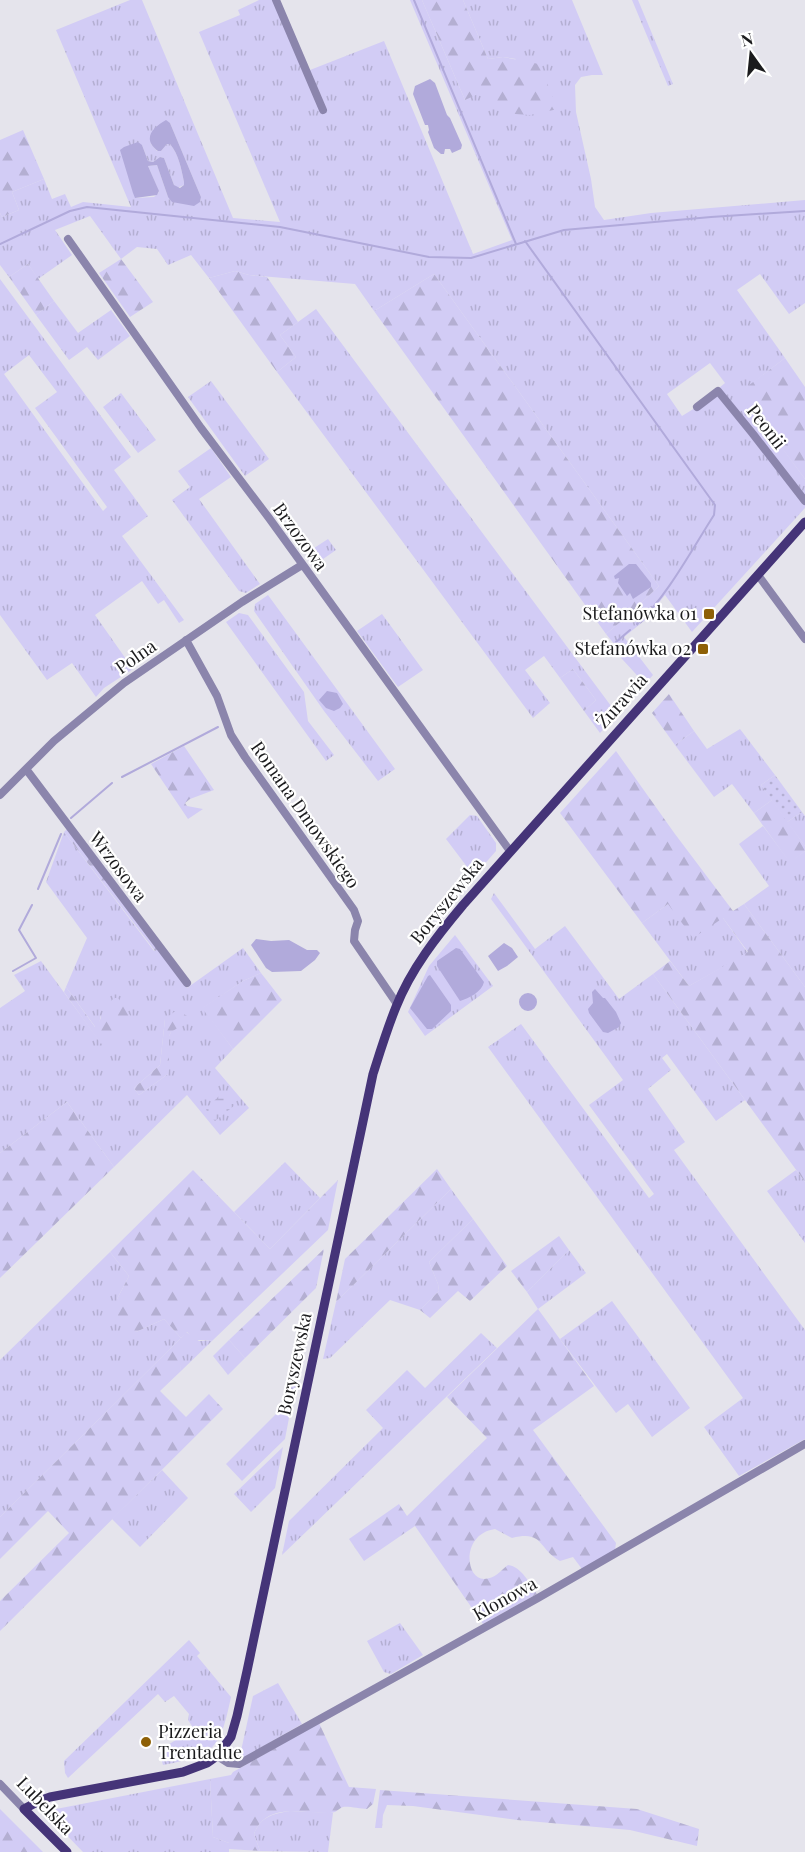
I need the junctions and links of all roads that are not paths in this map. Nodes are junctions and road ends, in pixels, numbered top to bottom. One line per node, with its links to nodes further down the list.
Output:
1 (276, 0): 2 (street)
2 (323, 110)
3 (68, 239): 7 (street, Brzozowa)
4 (697, 407): 5 (street, Peonii)
5 (805, 501)
6 (805, 522): 8 (main road, Żurawia)
7 (302, 565): 10 (street, Polna); 14 (street, Brzozowa)
8 (758, 574): 9 (street); 13 (main road, Żurawia)
9 (805, 639)
10 (186, 640): 11 (street, Polna); 16 (street, Romana Dmowskiego)
11 (26, 769): 12 (street, Polna); 15 (street, Wrzosowa)
12 (1, 792)
13 (536, 822): 14 (main road, Boryszewska)
14 (510, 851): 16 (main road, Boryszewska)
15 (187, 983)
16 (397, 1004): 18 (main road, Boryszewska)
17 (805, 1444): 18 (street, Klonowa)
18 (217, 1756): 20 (main road)
19 (0, 1784): 20 (street, Lubelska)
20 (24, 1809): 21 (main road, Lubelska)
21 (67, 1852)

